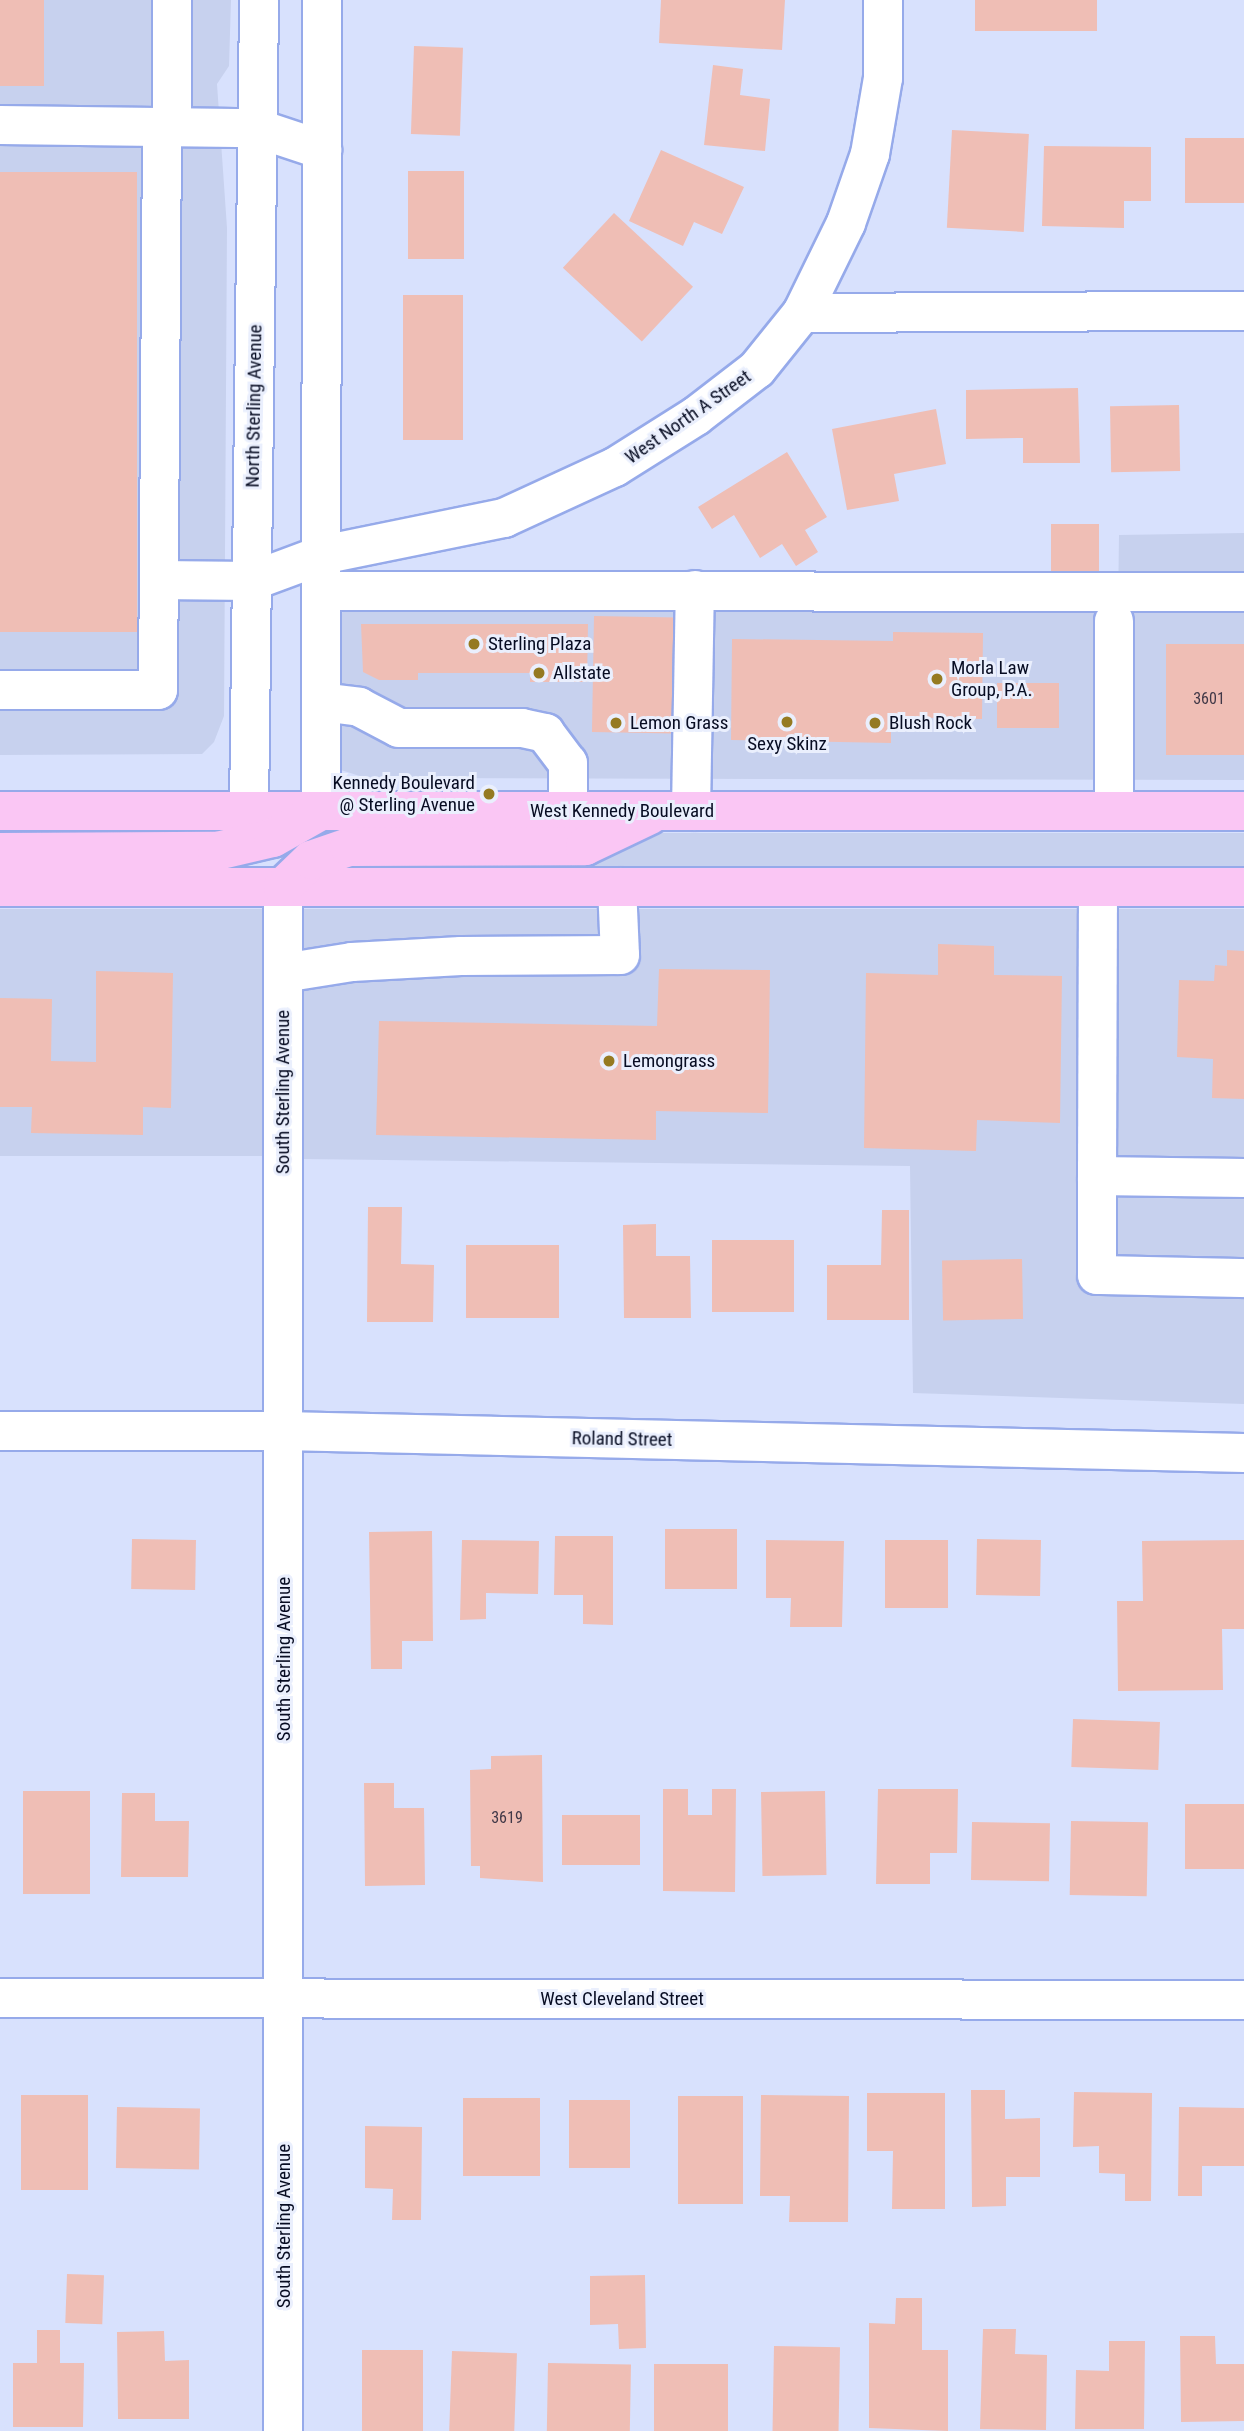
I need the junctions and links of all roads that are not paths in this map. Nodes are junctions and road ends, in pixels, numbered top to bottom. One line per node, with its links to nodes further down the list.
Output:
1 (172, 0): 6 (street)
2 (259, 0): 7 (street, North Sterling Avenue)
3 (322, 0): 8 (street)
4 (883, 0): 10 (street, West North A Street)
5 (0, 125): 6 (street)
6 (167, 127): 7 (street); 12 (street)
7 (256, 128): 8 (street); 13 (street, North Sterling Avenue)
8 (322, 150): 11 (street)
9 (1244, 311): 10 (street)
10 (802, 313): 11 (street, West North A Street)
11 (322, 573): 13 (street, West North A Street); 14 (street); 18 (street)
12 (159, 580): 13 (street); 17 (street)
13 (252, 581): 20 (street, North Sterling Avenue)
14 (695, 590): 15 (street); 23 (street)
15 (1244, 592)
16 (1114, 621): 24 (street)
17 (0, 690)
18 (321, 702): 21 (street); 22 (street)
19 (0, 811): 20 (main road, West Kennedy Boulevard)
20 (249, 811): 21 (main road, West Kennedy Boulevard)
21 (321, 811): 22 (main road, West Kennedy Boulevard); 26 (main road)
22 (568, 811): 23 (main road, West Kennedy Boulevard)
23 (675, 811): 24 (main road, West Kennedy Boulevard); 28 (main road)
24 (1114, 811): 25 (main road, West Kennedy Boulevard)
25 (1244, 811)
26 (0, 852)
27 (0, 887): 28 (main road)
28 (283, 887): 29 (main road); 32 (street, South Sterling Avenue)
29 (617, 887): 30 (main road); 32 (street)
30 (1098, 887): 31 (main road); 33 (street)
31 (1244, 887)
32 (283, 973): 37 (street, South Sterling Avenue)
33 (1097, 1176): 34 (street); 35 (street)
34 (1244, 1178)
35 (1244, 1278)
36 (0, 1431): 37 (street, Roland Street)
37 (283, 1431): 38 (street, Roland Street); 40 (street, South Sterling Avenue)
38 (1244, 1453)
39 (0, 1998): 40 (street, West Cleveland Street)
40 (286, 1998): 41 (street, West Cleveland Street); 42 (street, South Sterling Avenue)
41 (1244, 2000)
42 (283, 2431)

